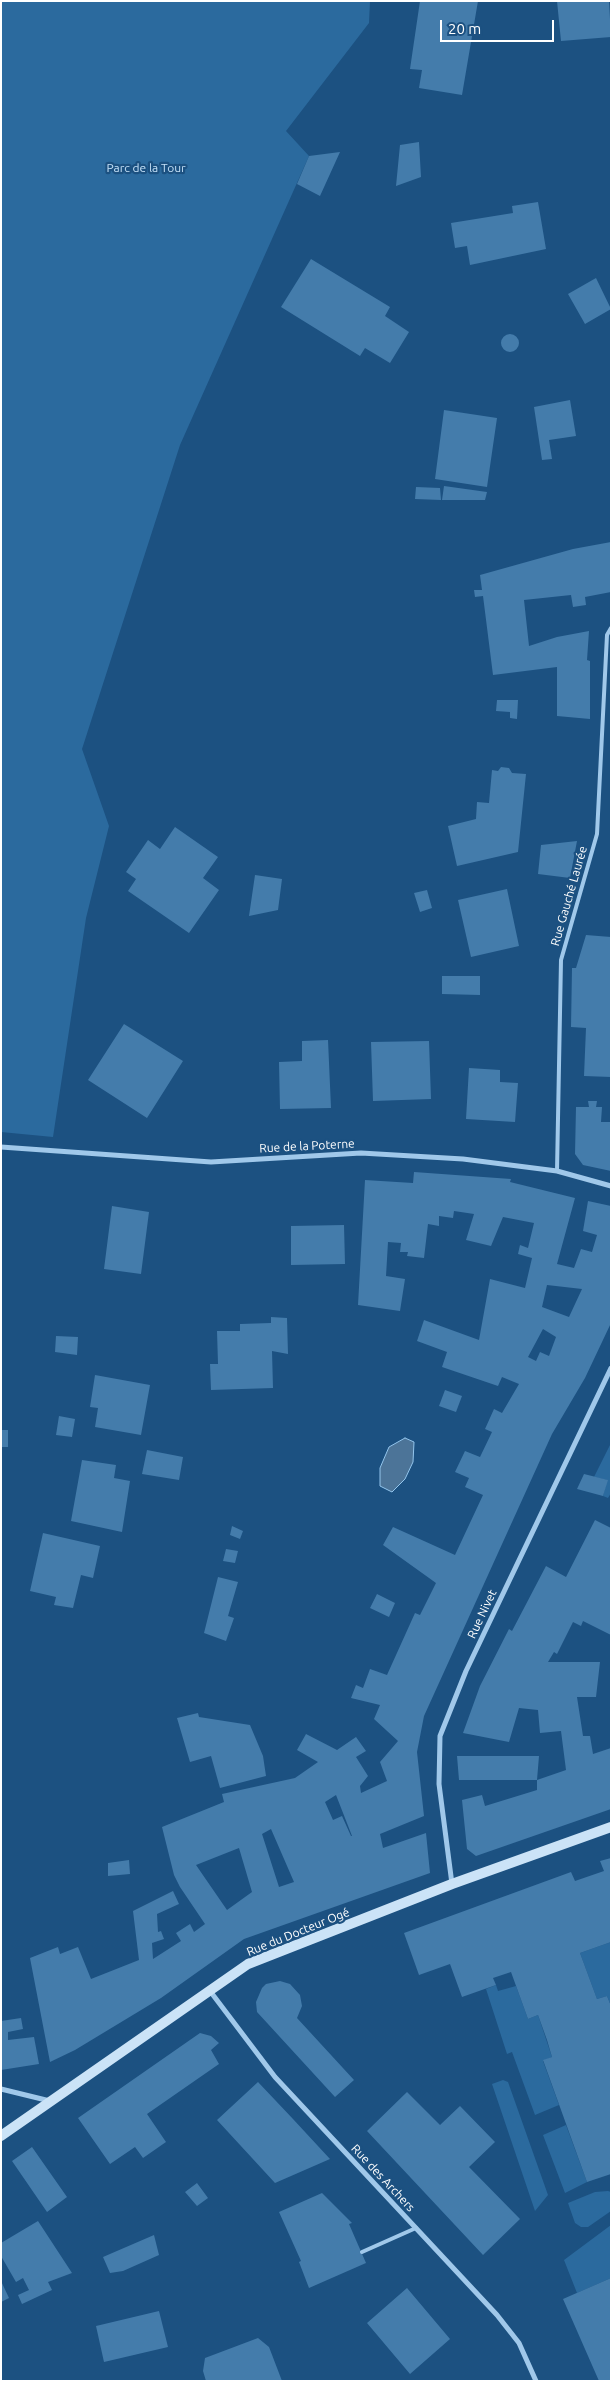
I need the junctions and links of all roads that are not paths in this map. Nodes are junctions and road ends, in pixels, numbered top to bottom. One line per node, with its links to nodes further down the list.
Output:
1 (611, 628): 3 (lane, Rue Gauché Laurée)
2 (1, 1147): 3 (street, Rue de la Poterne)
3 (556, 1171): 4 (street, Rue de la Poterne)
4 (611, 1186)
5 (611, 1368): 7 (street, Rue Nivet)
6 (611, 1827): 7 (main road, Rue du Docteur Ogé)
7 (452, 1884): 8 (main road, Rue du Docteur Ogé)
8 (210, 1991): 10 (main road, Rue du Docteur Ogé); 12 (street, Rue des Archers)
9 (1, 2089): 10 (street)
10 (52, 2101): 11 (main road, Rue du Docteur Ogé)
11 (1, 2136)
12 (416, 2228): 13 (lane); 14 (street, Rue des Archers)
13 (362, 2252)
14 (536, 2381)

